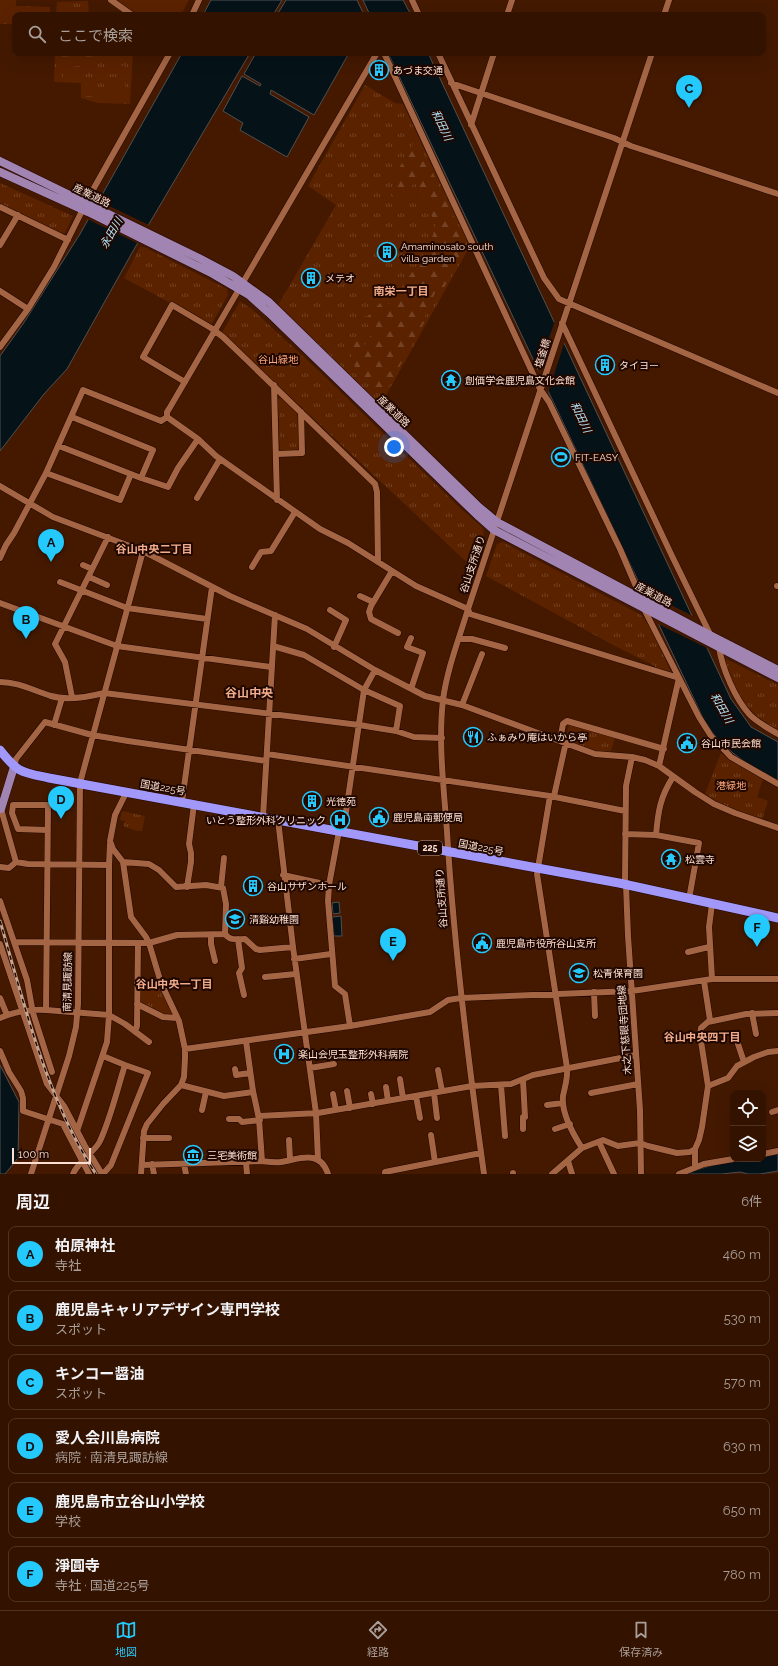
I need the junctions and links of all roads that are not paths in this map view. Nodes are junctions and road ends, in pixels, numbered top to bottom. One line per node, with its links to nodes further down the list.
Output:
1 (111, 0): 6 (street)
2 (199, 0): 7 (street)
3 (412, 0): 8 (street)
4 (512, 0): 9 (street)
5 (669, 0): 10 (street)
6 (128, 12)
7 (193, 12)
8 (418, 12)
9 (508, 12)
10 (665, 12)
11 (168, 56): 25 (street)
12 (375, 56): 29 (street)
13 (385, 56): 38 (street)
14 (439, 56): 17 (street)
15 (493, 56): 18 (street)
16 (651, 56): 20 (street, 塩釜橋)
17 (452, 83): 18 (street); 19 (street)
18 (481, 93): 19 (street); 20 (street)
19 (471, 126): 31 (street)
20 (623, 141): 23 (street); 31 (street, 塩釜橋)
21 (0, 161): 25 (main road, 産業道路)
22 (0, 172): 25 (main road, 産業道路)
23 (778, 194)
24 (0, 207): 26 (street)
25 (87, 208): 27 (street); 29 (main road, 産業道路)
26 (18, 215): 27 (street); 28 (street)
27 (68, 240): 32 (street)
28 (1, 242)
29 (241, 286): 34 (street); 55 (main road, 産業道路); 56 (main road, 産業道路)
30 (0, 291): 32 (street)
31 (568, 304): 33 (street, 塩釜橋); 39 (street)
32 (28, 309): 35 (street)
33 (562, 324): 38 (street, 塩釜橋); 84 (street)
34 (215, 332): 36 (street); 36 (street); 37 (street)
35 (0, 347)
36 (185, 382): 42 (street)
37 (274, 385): 40 (street); 45 (street)
38 (540, 389): 55 (street, 塩釜橋); 71 (street)
39 (778, 393)
40 (301, 412): 45 (street); 60 (street)
41 (72, 417): 42 (street); 44 (street); 49 (street)
42 (168, 418): 43 (street)
43 (198, 439): 46 (street); 49 (street)
44 (59, 446): 47 (street); 48 (street)
45 (276, 454): 52 (street)
46 (220, 459): 51 (street); 52 (street)
47 (46, 472): 48 (street); 53 (street)
48 (131, 474): 49 (street)
49 (141, 478)
50 (0, 486): 53 (street)
51 (197, 498)
52 (277, 500): 54 (street)
53 (30, 504): 57 (street); 59 (street)
54 (295, 512): 60 (street); 62 (street)
55 (497, 522): 56 (street, 谷山支所通り); 71 (main road, 産業道路)
56 (494, 530): 76 (street, 谷山支所通り); 77 (main road, 産業道路)
57 (108, 537): 58 (street); 63 (street)
58 (143, 551): 68 (street); 74 (street, 南清見諏訪線)
59 (0, 558)
60 (378, 562): 64 (street)
61 (83, 564): 63 (street)
62 (252, 567)
63 (92, 569): 65 (street)
64 (392, 571): 72 (street); 76 (street)
65 (89, 577): 67 (street); 69 (street)
66 (60, 582): 69 (street)
67 (107, 585)
68 (212, 587): 78 (street); 79 (street)
69 (82, 590): 74 (street); 80 (street)
70 (360, 596): 72 (street)
71 (643, 599): 84 (main road, 産業道路)
72 (373, 602): 81 (street)
73 (0, 603): 80 (street)
74 (127, 608): 79 (street); 85 (street, 南清見諏訪線)
75 (330, 610): 87 (street)
76 (468, 610): 83 (street, 谷山支所通り); 95 (street)
77 (647, 610): 84 (main road, 産業道路); 95 (street)
78 (275, 615): 86 (street); 87 (street)
79 (207, 619): 90 (street)
80 (64, 627): 85 (street); 102 (street)
81 (398, 634)
82 (411, 638): 99 (street)
83 (459, 639): 88 (street); 104 (street, 谷山支所通り)
84 (712, 640): 93 (main road, 産業道路); 96 (main road, 産業道路); 111 (street)
85 (117, 646): 90 (street); 101 (street, 南清見諏訪線)
86 (273, 646): 91 (street); 100 (street)
87 (334, 647): 92 (street)
88 (505, 648)
89 (482, 654): 106 (street)
90 (202, 658): 91 (street); 105 (street)
91 (271, 667): 107 (street)
92 (375, 670): 97 (street); 99 (street)
93 (778, 670)
94 (364, 676): 97 (street)
95 (679, 678): 115 (street); 127 (street)
96 (778, 678)
97 (370, 680): 100 (street)
98 (0, 682): 103 (street)
99 (411, 689): 104 (street)
100 (364, 690): 109 (street); 110 (street)
101 (104, 693): 102 (street); 105 (street); 112 (street, 南清見諏訪線)
102 (72, 697): 103 (street)
103 (62, 698): 108 (street)
104 (443, 700): 106 (street); 113 (street, 谷山支所通り)
105 (195, 704): 107 (street); 117 (street)
106 (462, 706): 114 (street)
107 (268, 713): 109 (street); 118 (street)
108 (54, 724): 112 (street); 121 (street)
109 (359, 726): 110 (street); 123 (street)
110 (396, 731): 113 (street)
111 (778, 734)
112 (92, 735): 117 (street); 126 (street, 南清見諏訪線)
113 (442, 738): 125 (street, 谷山支所通り)
114 (563, 741): 115 (street); 119 (street); 129 (street)
115 (664, 749): 122 (street)
116 (0, 750): 121 (highway, 国道225号 / 225)
117 (189, 751): 120 (street); 130 (street)
118 (266, 754): 120 (street); 123 (street)
119 (632, 757): 122 (street); 133 (street, 木之下慈眼寺団地線)
120 (266, 761): 134 (street)
121 (14, 766): 126 (highway, 国道225号 / 225); 132 (main road)
122 (659, 766): 124 (street)
123 (353, 767): 125 (street); 139 (street)
124 (673, 777): 137 (street); 141 (street)
125 (444, 780): 129 (street); 143 (street, 谷山支所通り)
126 (80, 783): 128 (highway, 国道225号 / 225); 148 (street, 南清見諏訪線)
127 (778, 784)
128 (126, 791): 130 (highway, 国道225号 / 225); 142 (street)
129 (552, 796): 133 (street); 151 (street)
130 (182, 801): 131 (highway, 国道225号 / 225)
131 (194, 804): 134 (highway, 国道225号 / 225); 155 (street)
132 (0, 810): 136 (street)
133 (625, 811): 140 (street, 木之下慈眼寺団地線)
134 (263, 817): 135 (highway, 国道225号 / 225)
135 (278, 820): 139 (highway, 国道225号 / 225); 152 (street)
136 (2, 825): 145 (street)
137 (778, 828)
138 (47, 830): 138 (street); 147 (street)
139 (341, 832): 143 (highway, 国道225号 / 225); 153 (street)
140 (625, 834): 141 (street); 154 (street, 木之下慈眼寺団地線)
141 (656, 835): 157 (street)
142 (110, 841): 146 (street); 149 (street)
143 (448, 852): 151 (highway, 国道225号 / 225); 189 (street, 谷山支所通り)
144 (224, 858): 156 (street)
145 (16, 862): 147 (street); 150 (street)
146 (123, 862): 155 (street); 169 (street)
147 (47, 864): 148 (street); 165 (street)
148 (78, 865): 149 (street); 166 (street, 南清見諏訪線)
149 (109, 865): 167 (street)
150 (0, 867)
151 (538, 869): 154 (highway, 国道225号 / 225); 186 (street)
152 (283, 875): 153 (street); 171 (street)
153 (329, 885): 174 (street)
154 (626, 885): 157 (highway, 国道225号 / 225); 184 (street, 木之下慈眼寺団地線)
155 (187, 886): 156 (street)
156 (221, 887): 161 (street)
157 (689, 899): 159 (highway, 国道225号 / 225)
158 (0, 901): 164 (street)
159 (712, 904): 160 (highway, 国道225号 / 225); 172 (street)
160 (778, 918)
161 (225, 934): 162 (street); 163 (street)
162 (211, 935): 169 (street); 176 (street)
163 (238, 939): 171 (street); 187 (street)
164 (14, 942): 165 (street); 191 (street)
165 (46, 942): 166 (street); 193 (street)
166 (78, 942): 167 (street); 194 (street, 南清見諏訪線)
167 (109, 943): 168 (street); 198 (street)
168 (138, 943): 169 (street); 182 (street)
169 (149, 943): 183 (street)
170 (0, 946): 192 (street)
171 (292, 947): 175 (street)
172 (709, 947): 173 (street); 179 (street)
173 (688, 952)
174 (331, 954): 175 (street); 203 (street)
175 (294, 959): 177 (street)
176 (215, 961)
177 (296, 974): 178 (street); 205 (street)
178 (265, 977)
179 (712, 979): 180 (street); 181 (street)
180 (778, 979)
181 (704, 981): 184 (street); 202 (street)
182 (137, 983): 183 (street); 190 (street)
183 (161, 983): 201 (street)
184 (632, 991): 185 (street); 213 (street, 木之下慈眼寺団地線)
185 (594, 992): 186 (street); 199 (street)
186 (555, 994): 189 (street); 219 (street)
187 (244, 995)
188 (0, 998): 197 (street)
189 (461, 998): 203 (street); 229 (street, 谷山支所通り)
190 (137, 1004): 201 (street); 204 (street)
191 (32, 1009): 192 (street); 193 (street); 221 (street)
192 (21, 1010): 197 (street); 240 (street)
193 (46, 1010): 194 (street)
194 (77, 1012): 198 (street); 240 (street, 南清見諏訪線)
195 (778, 1013): 196 (street)
196 (752, 1014): 202 (street); 206 (street)
197 (7, 1015): 200 (street)
198 (109, 1015): 204 (street); 214 (street)
199 (595, 1016)
200 (0, 1018)
201 (177, 1018): 210 (street)
202 (708, 1022): 230 (street)
203 (350, 1026): 205 (street)
204 (135, 1032): 208 (street)
205 (305, 1033): 207 (street); 218 (street)
206 (756, 1034)
207 (246, 1041): 210 (street); 222 (street)
208 (149, 1042)
209 (738, 1044): 215 (street)
210 (185, 1049): 227 (street)
211 (778, 1051): 215 (street)
212 (0, 1052): 255 (street)
213 (636, 1055): 219 (street); 226 (street, 木之下慈眼寺団地線)
214 (102, 1056): 217 (street); 259 (street)
215 (744, 1062): 230 (street)
216 (334, 1064): 218 (street)
217 (125, 1065): 270 (street); 288 (street)
218 (310, 1068): 250 (street)
219 (567, 1068): 225 (street); 244 (street)
220 (438, 1070): 233 (street)
221 (52, 1072)
222 (250, 1073): 223 (street); 235 (street)
223 (236, 1074)
224 (400, 1079): 242 (street)
225 (523, 1080): 228 (street); 257 (street)
226 (638, 1084): 237 (street); 266 (street, 木之下慈眼寺団地線)
227 (181, 1085): 234 (street); 262 (street)
228 (501, 1085): 229 (street); 261 (street)
229 (472, 1086): 233 (street); 271 (street, 谷山支所通り)
230 (708, 1086): 268 (street)
231 (386, 1087): 243 (street)
232 (347, 1091): 247 (street)
233 (442, 1091): 236 (street)
234 (206, 1092): 235 (street); 248 (street)
235 (253, 1092): 251 (street)
236 (434, 1093): 241 (street); 253 (street)
237 (591, 1093)
238 (333, 1094): 249 (street)
239 (371, 1094): 245 (street)
240 (57, 1096): 255 (street, 南清見諏訪線); 259 (street)
241 (416, 1096): 242 (street); 252 (street)
242 (403, 1098): 243 (street)
243 (388, 1101): 245 (street)
244 (563, 1103): 246 (street); 256 (street)
245 (373, 1104): 247 (street)
246 (547, 1104)
247 (350, 1108): 249 (street)
248 (202, 1110)
249 (336, 1110): 250 (street)
250 (316, 1113): 251 (street); 274 (street)
251 (259, 1118): 254 (street); 277 (street)
252 (420, 1118)
253 (437, 1118)
254 (229, 1119)
255 (50, 1120): 276 (street); 285 (street, 南清見諏訪線)
256 (570, 1124): 258 (street); 267 (street)
257 (523, 1129)
258 (555, 1129)
259 (77, 1131): 270 (street)
260 (431, 1136): 280 (street)
261 (505, 1136)
262 (143, 1138): 263 (street); 283 (street)
263 (169, 1138)
264 (288, 1140): 273 (street)
265 (599, 1142): 266 (street); 267 (street); 298 (street)
266 (640, 1143): 268 (street); 299 (street, 木之下慈眼寺団地線)
267 (582, 1148): 278 (street)
268 (695, 1149): 284 (street)
269 (778, 1151): 272 (street)
270 (89, 1153): 276 (street); 288 (street)
271 (481, 1153): 280 (street); 295 (street, 谷山支所通り)
272 (766, 1153)
273 (290, 1160): 274 (street); 277 (street)
274 (318, 1160): 293 (street)
275 (730, 1160): 284 (street)
276 (82, 1161): 286 (street); 287 (street)
277 (262, 1161): 279 (street)
278 (568, 1161): 296 (street); 297 (street)
279 (246, 1162): 282 (street); 292 (street)
280 (435, 1162): 294 (street)
281 (152, 1164): 282 (street); 283 (street); 290 (street)
282 (184, 1164): 291 (street)
283 (142, 1165): 289 (street)
284 (695, 1167): 300 (street)
285 (31, 1174)
286 (73, 1174)
287 (89, 1174)
288 (102, 1174)
289 (140, 1174)
290 (154, 1174)
291 (186, 1174)
292 (247, 1174)
293 (328, 1174)
294 (385, 1174)
295 (484, 1174)
296 (552, 1174)
297 (572, 1174)
298 (614, 1174)
299 (641, 1174)
300 (679, 1174)

